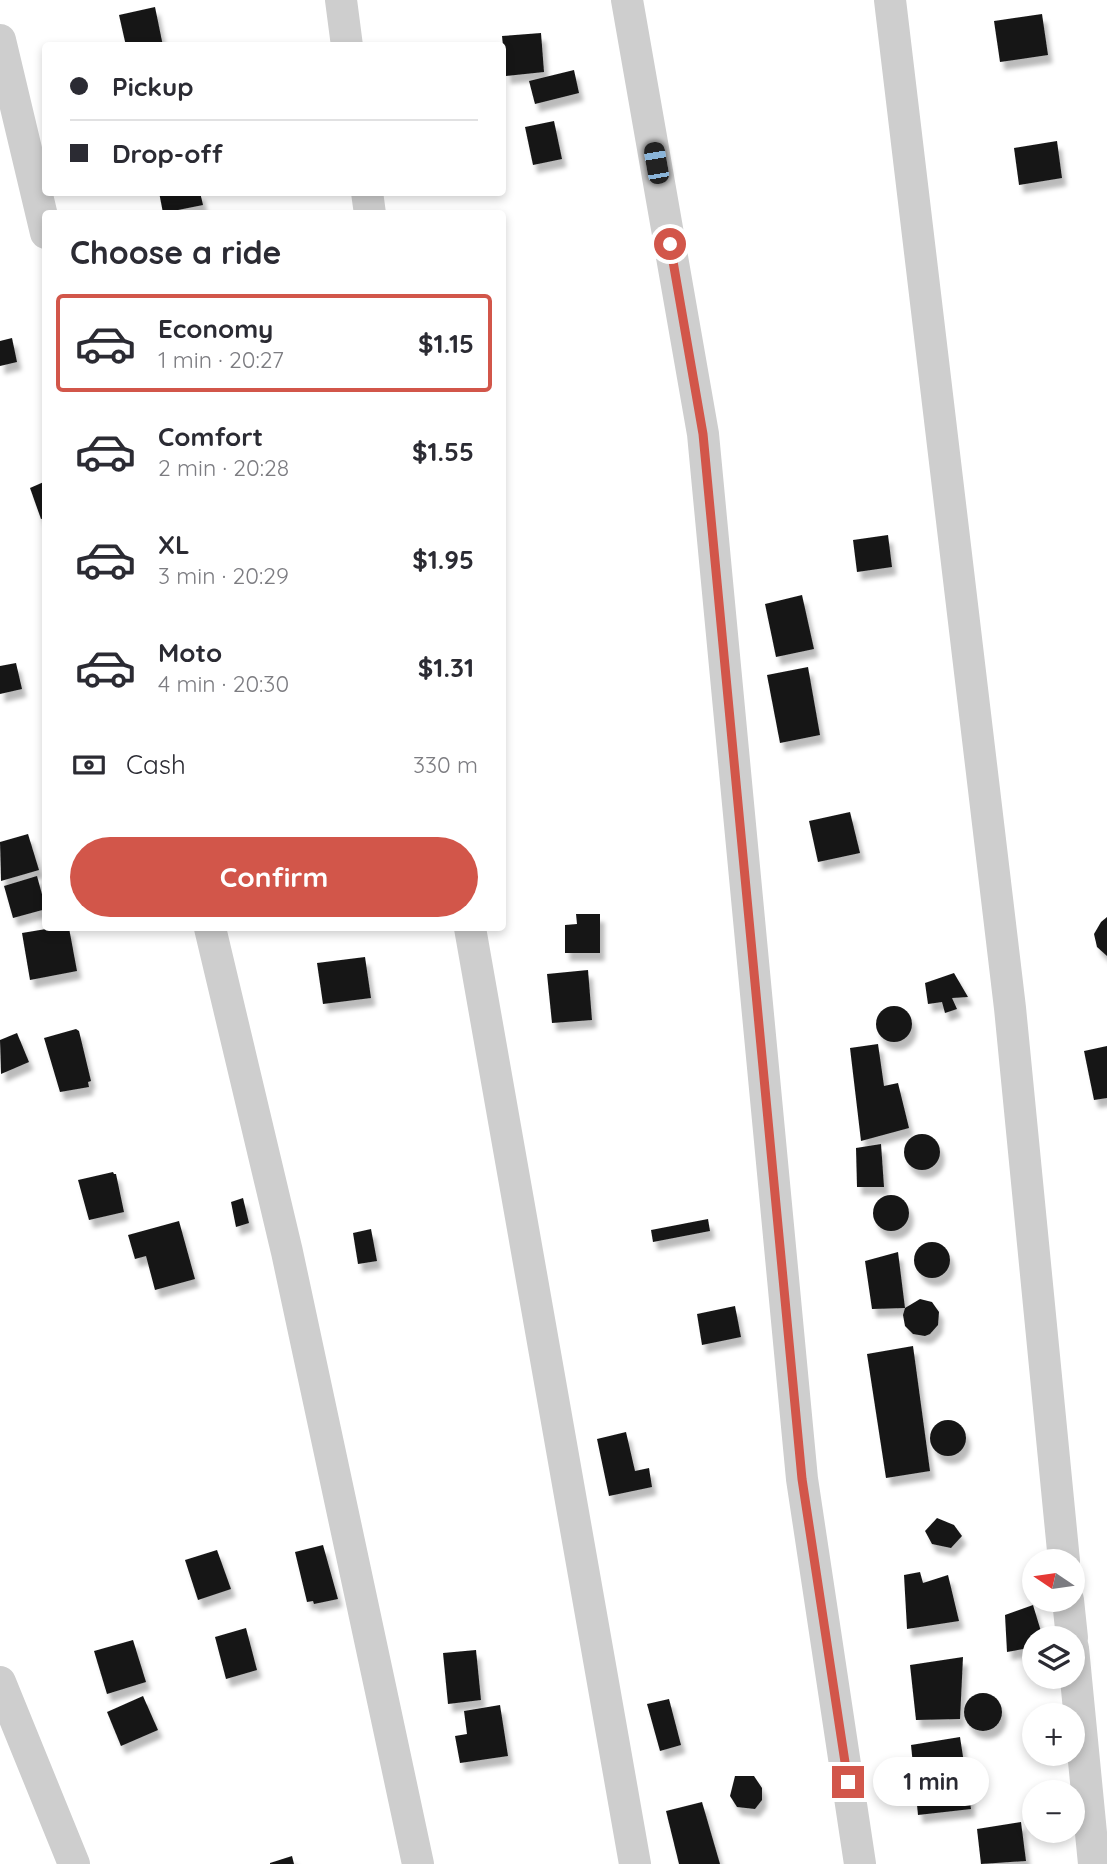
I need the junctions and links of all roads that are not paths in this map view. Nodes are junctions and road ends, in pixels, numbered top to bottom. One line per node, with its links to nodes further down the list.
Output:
1 (341, 0): 5 (street)
2 (627, 0): 15 (street)
3 (890, 0): 9 (street)
4 (0, 40): 6 (street)
5 (346, 42)
6 (42, 216)
7 (211, 931): 13 (street)
8 (471, 931): 14 (street)
9 (1063, 1549)
10 (0, 1682): 12 (street)
11 (1077, 1689): 16 (street)
12 (74, 1864)
13 (418, 1864)
14 (635, 1864)
15 (860, 1864)
16 (1094, 1864)

